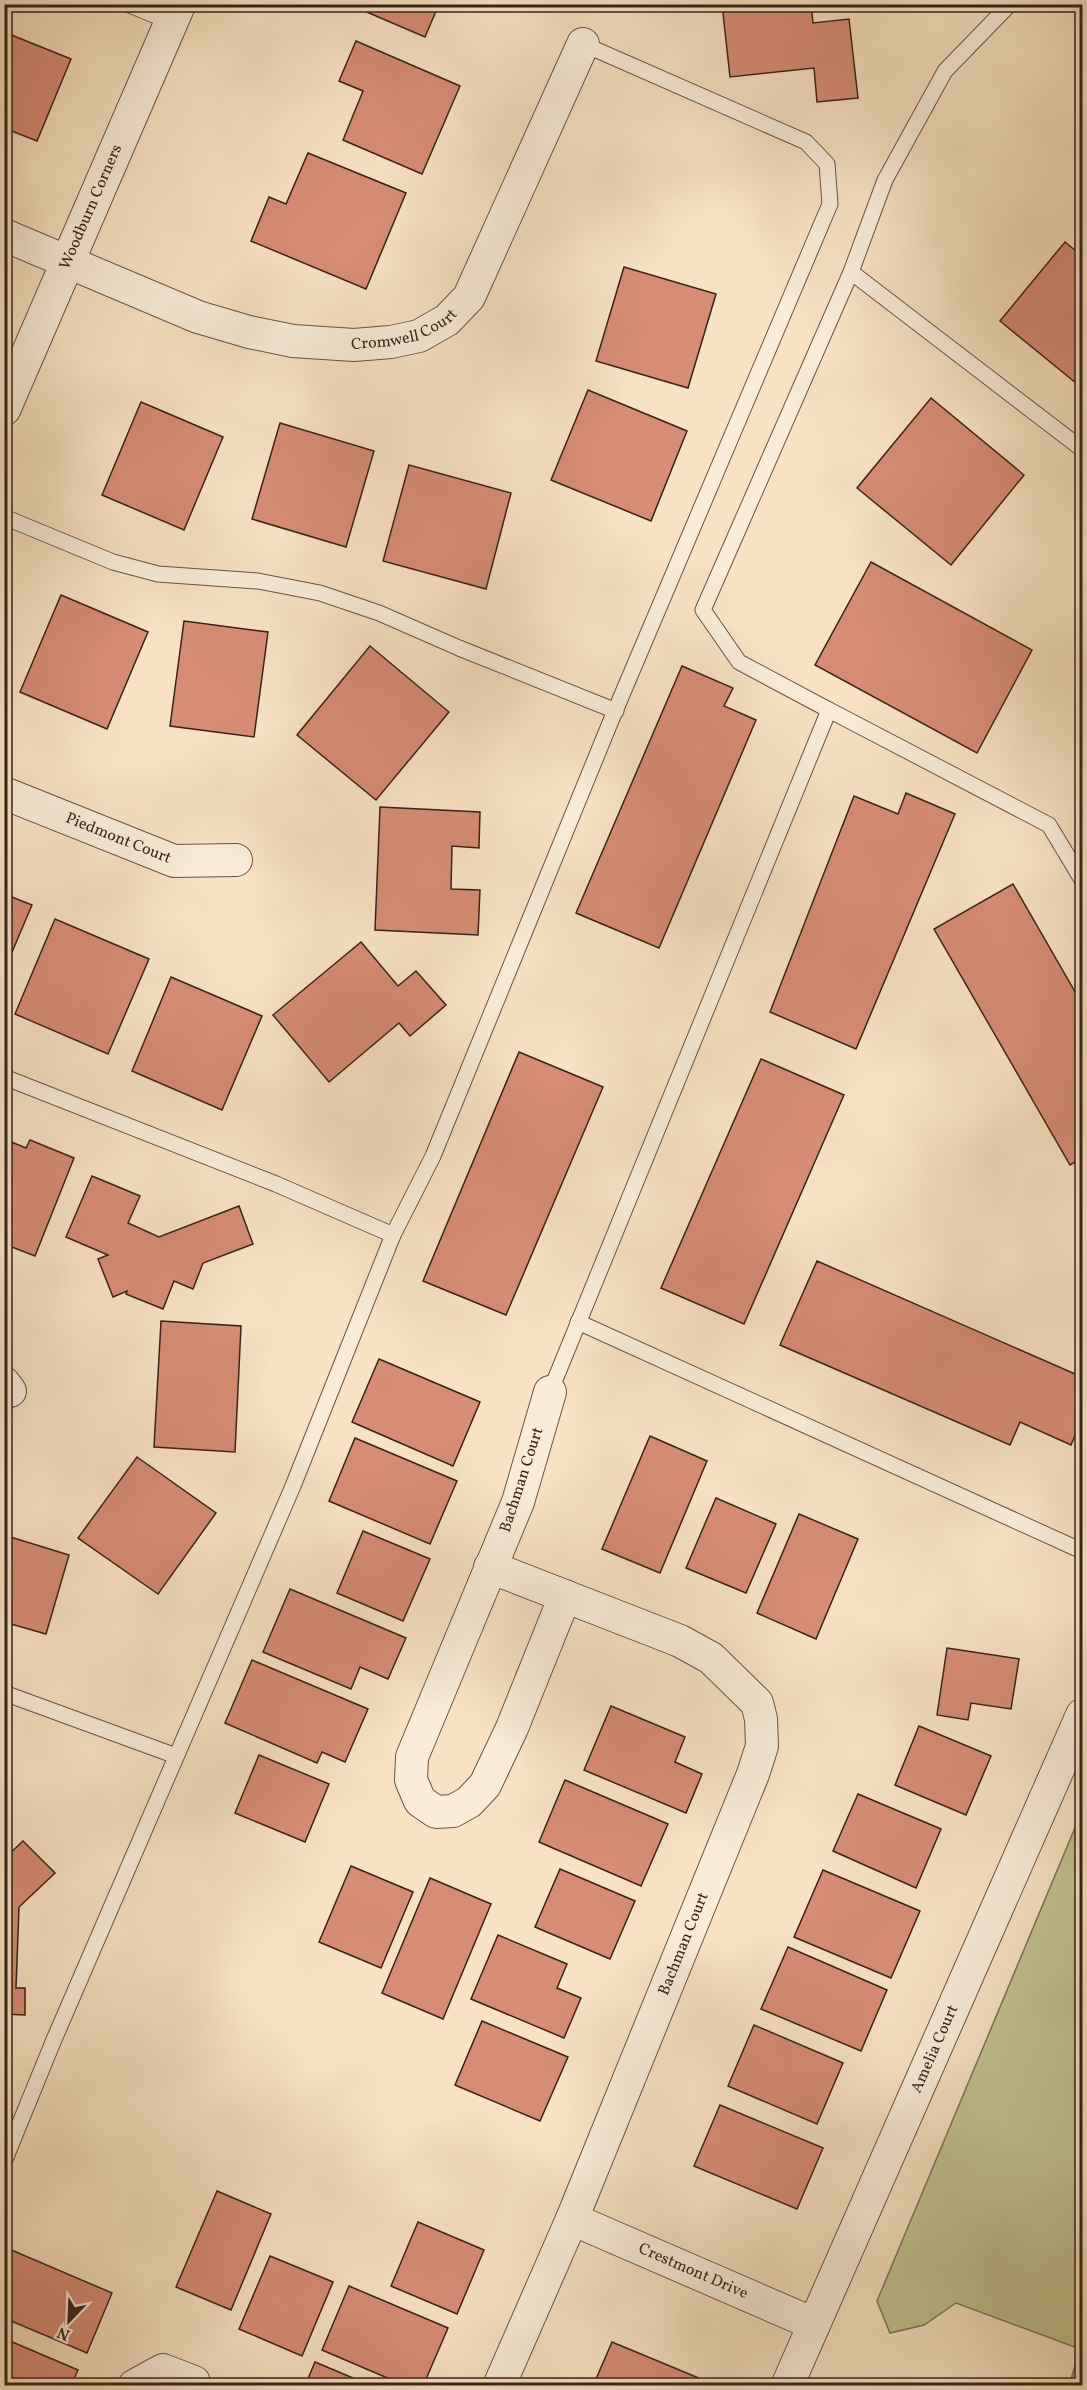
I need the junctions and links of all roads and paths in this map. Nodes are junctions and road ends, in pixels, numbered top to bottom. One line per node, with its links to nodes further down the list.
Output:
1 (127, 4): 3 (lane)
2 (1010, 4): 7 (lane)
3 (175, 13): 6 (street, Woodburn Corners)
4 (583, 44): 6 (street, Cromwell Court); 12 (lane)
5 (4, 235): 6 (street, Cromwell Court)
6 (67, 261): 8 (street, Woodburn Corners)
7 (851, 272): 9 (lane); 11 (lane)
8 (4, 408)
9 (1083, 449)
10 (4, 517): 12 (lane)
11 (829, 710): 15 (lane); 18 (lane)
12 (616, 711): 17 (lane)
13 (4, 792): 14 (street, Piedmont Court)
14 (236, 860)
15 (1083, 879)
16 (4, 1077): 17 (lane)
17 (393, 1235): 25 (lane)
18 (578, 1322): 19 (lane); 20 (lane)
19 (550, 1392): 21 (street, Bachman Court)
20 (1083, 1551)
21 (490, 1567): 22 (street, Bachman Court); 22 (street, Bachman Court)
22 (565, 1596): 27 (street, Bachman Court)
23 (4, 1693): 25 (lane)
24 (1083, 1715): 28 (street, Amelia Court)
25 (176, 1756): 26 (lane)
26 (4, 2162)
27 (572, 2219): 28 (street, Crestmont Drive); 31 (street, Bachman Court)
28 (814, 2324): 32 (street, Amelia Court)
29 (134, 2385): 30 (street)
30 (195, 2385)
31 (499, 2385)
32 (787, 2385)

